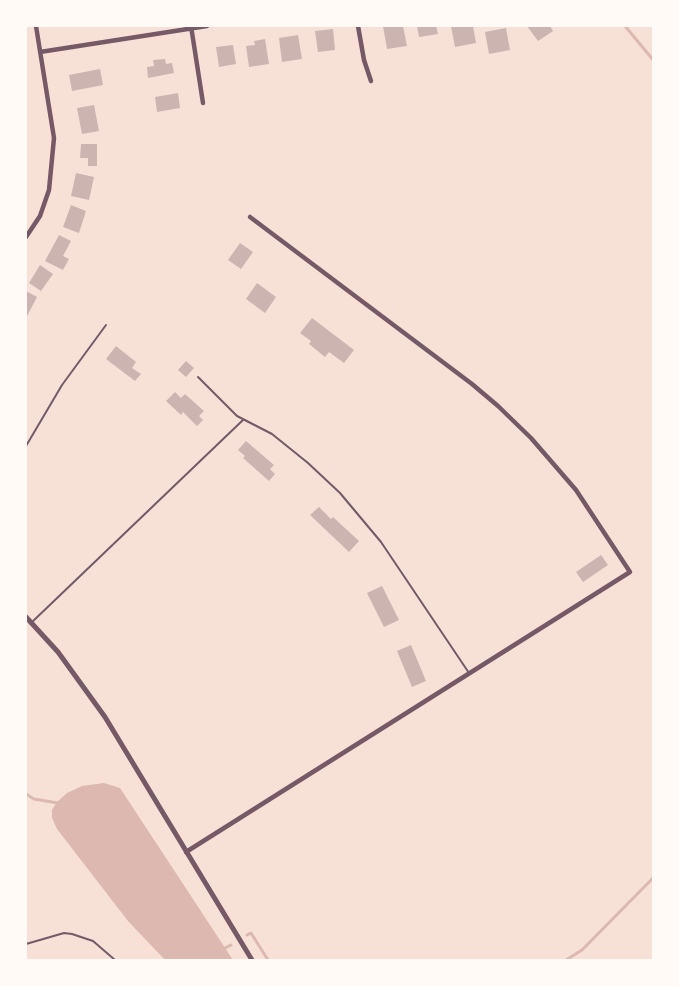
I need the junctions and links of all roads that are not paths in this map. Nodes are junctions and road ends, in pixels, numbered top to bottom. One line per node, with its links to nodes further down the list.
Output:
1 (36, 26): 5 (street)
2 (207, 26): 4 (street)
3 (358, 26): 6 (street)
4 (191, 27): 5 (street); 7 (street)
5 (40, 52): 9 (street)
6 (371, 81)
7 (203, 103)
8 (250, 217): 16 (street)
9 (26, 237)
10 (106, 326): 13 (lane)
11 (198, 377): 12 (lane)
12 (243, 420): 15 (lane); 16 (lane)
13 (26, 446)
14 (26, 617): 15 (street)
15 (32, 623): 17 (street)
16 (469, 674): 17 (street)
17 (186, 852): 20 (street)
18 (26, 944): 19 (lane)
19 (115, 960)
20 (252, 960)

